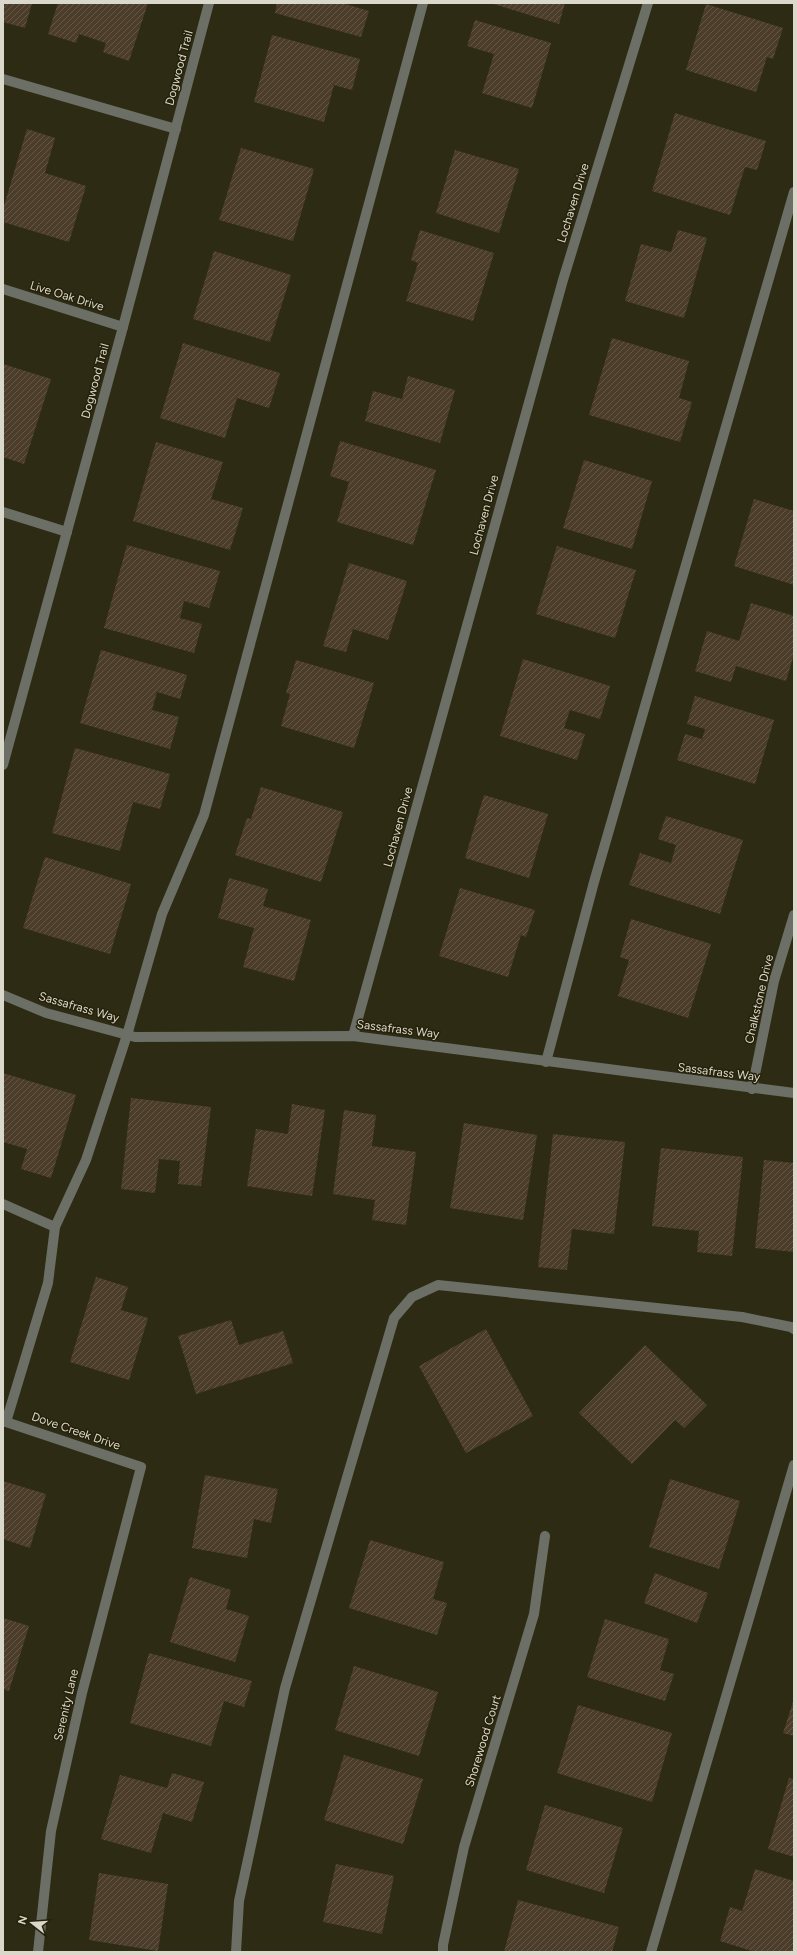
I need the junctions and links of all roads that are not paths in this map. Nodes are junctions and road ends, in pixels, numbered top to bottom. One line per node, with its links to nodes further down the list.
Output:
1 (209, 3): 5 (street, Dogwood Trail)
2 (424, 3): 15 (street)
3 (648, 3): 16 (street, Lochaven Drive)
4 (3, 79): 5 (street)
5 (176, 129): 8 (street, Dogwood Trail)
6 (794, 192): 17 (street)
7 (3, 290): 8 (street, Live Oak Drive)
8 (123, 327): 10 (street, Dogwood Trail)
9 (3, 512): 10 (street)
10 (67, 532): 11 (street, Dogwood Trail)
11 (7, 733): 12 (street, Dogwood Trail)
12 (3, 765)
13 (794, 915): 18 (street, Chalkstone Drive)
14 (3, 995): 15 (street, Sassafrass Way)
15 (128, 1035): 16 (street, Sassafrass Way); 21 (street)
16 (353, 1036): 17 (street, Sassafrass Way)
17 (546, 1062): 18 (street, Sassafrass Way)
18 (752, 1089): 19 (street, Sassafrass Way)
19 (794, 1094)
20 (3, 1204): 21 (street)
21 (55, 1227): 23 (street)
22 (794, 1329): 28 (street)
23 (5, 1421): 25 (street, Dove Creek Drive)
24 (794, 1465): 30 (street)
25 (141, 1467): 27 (street, Serenity Lane)
26 (545, 1536): 29 (street, Shorewood Court)
27 (38, 1952)
28 (236, 1952)
29 (443, 1952)
30 (651, 1952)

